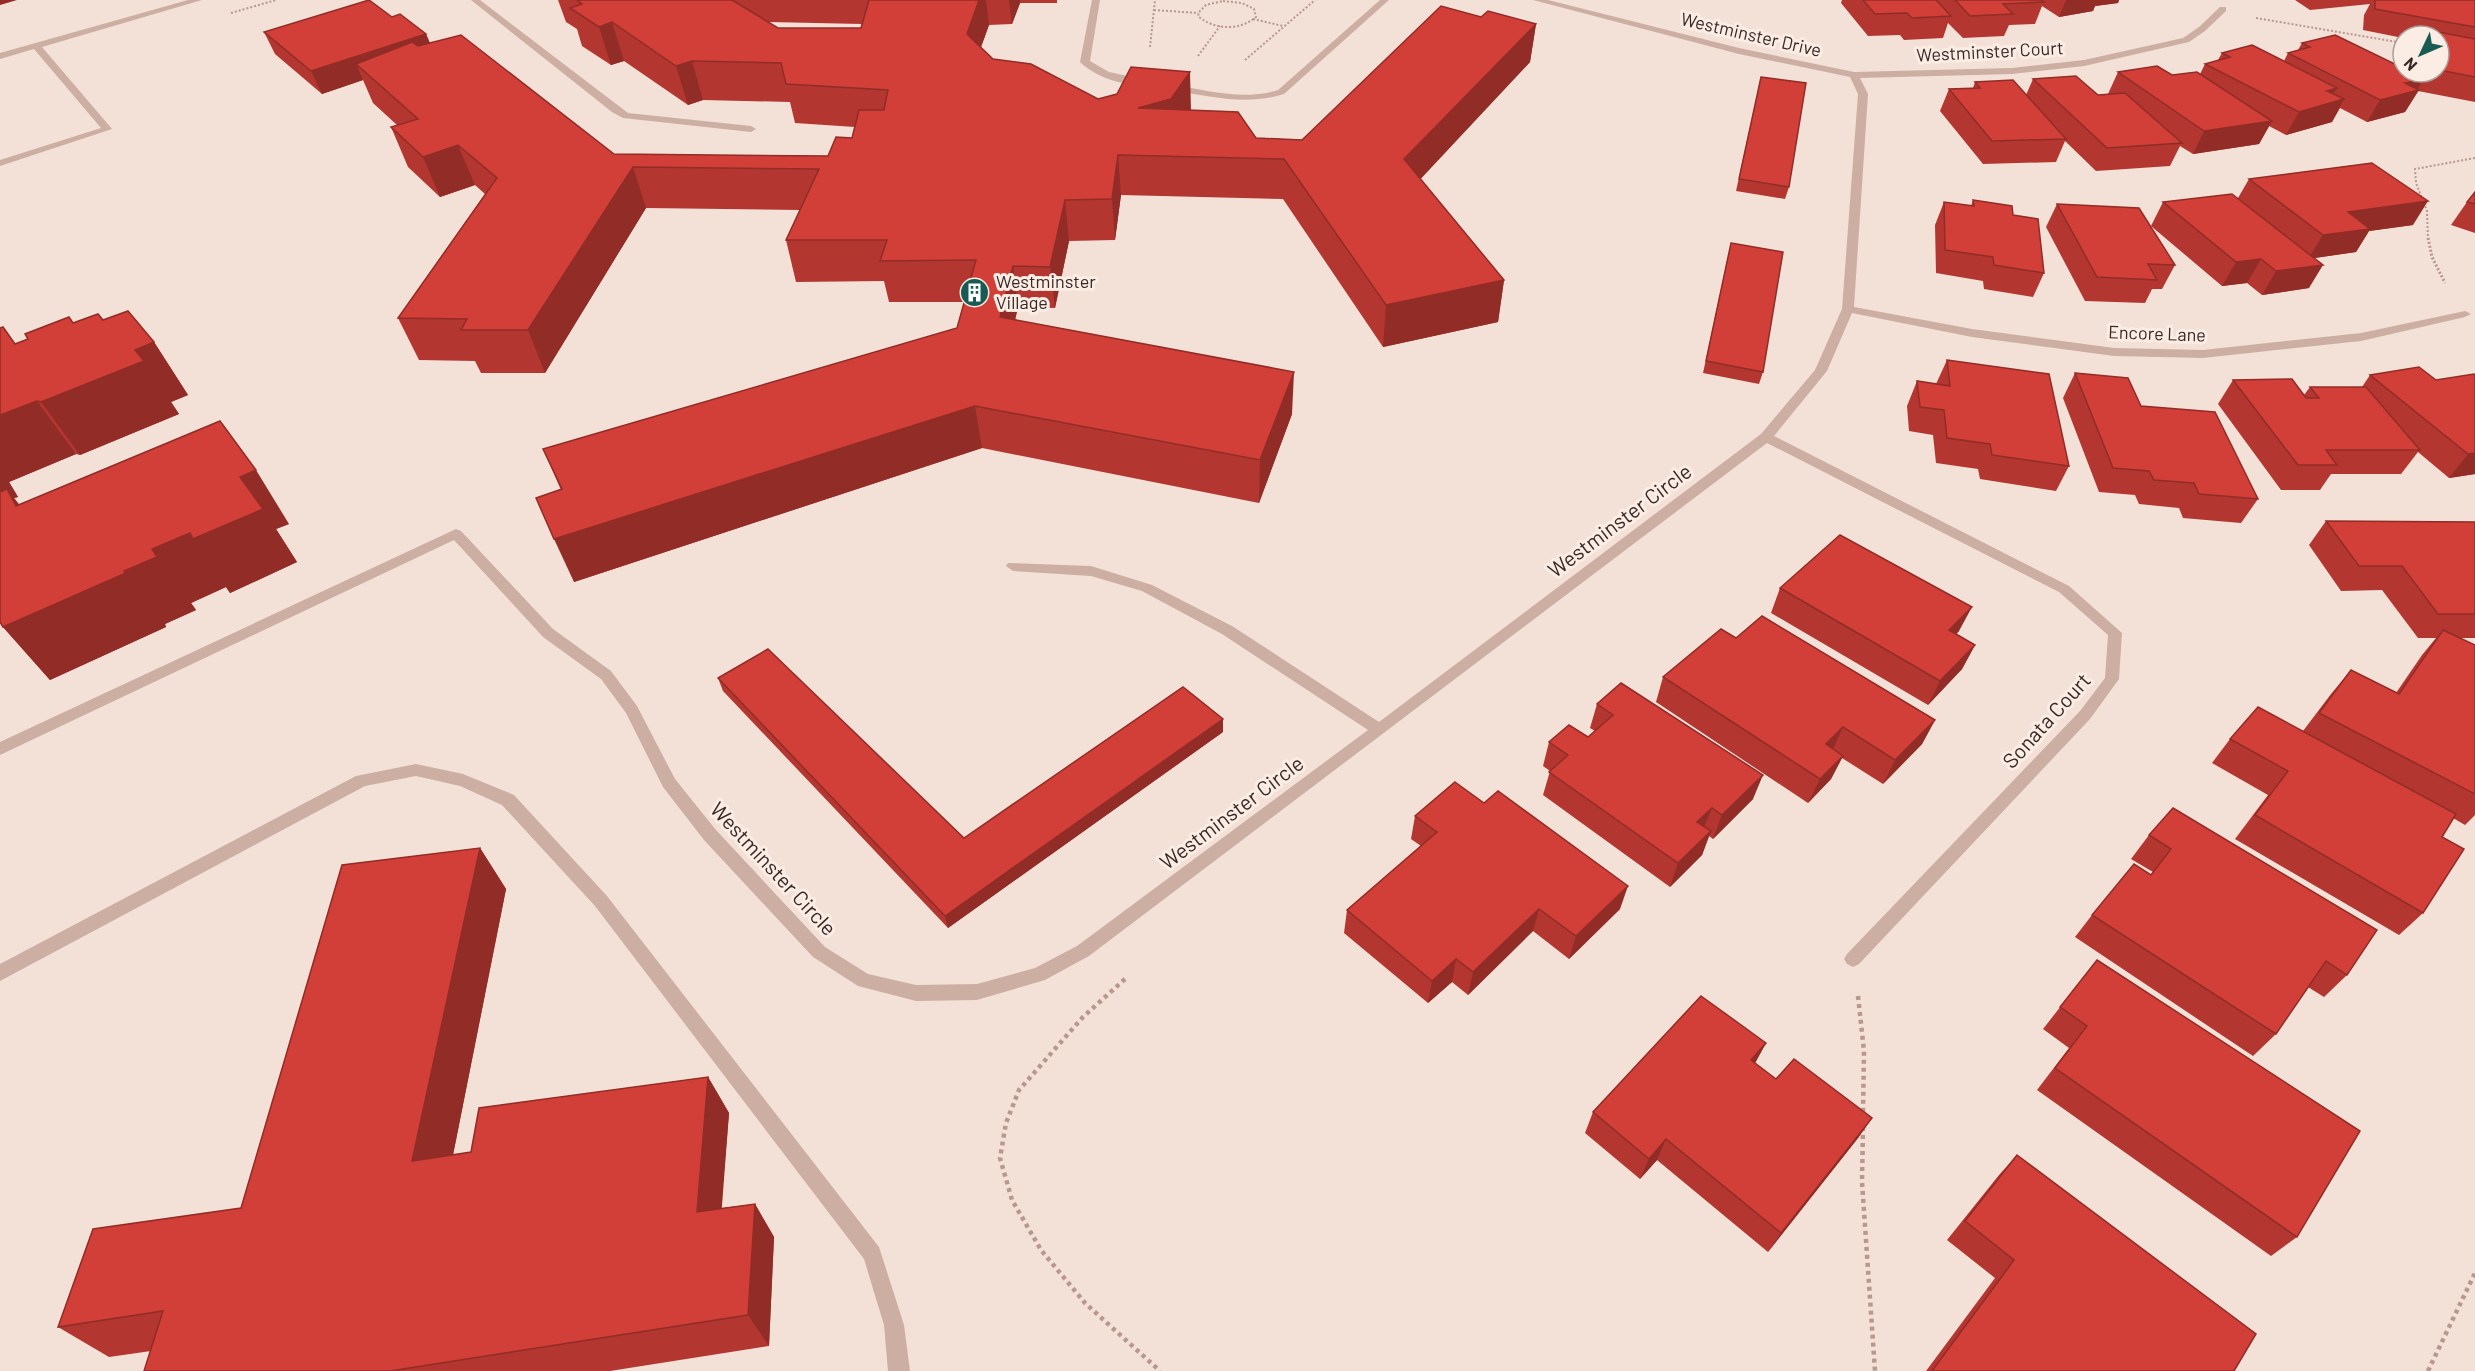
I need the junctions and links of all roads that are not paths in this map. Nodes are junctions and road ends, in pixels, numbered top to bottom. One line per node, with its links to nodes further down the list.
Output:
1 (198, 0): 7 (street)
2 (475, 0): 10 (street)
3 (1096, 0): 4 (street)
4 (1385, 0)
5 (1537, 0): 9 (street, Westminster Drive)
6 (2223, 9): 9 (street, Westminster Court)
7 (36, 46): 8 (street); 11 (street)
8 (0, 56)
9 (1854, 75): 12 (street, Westminster Circle)
10 (751, 129)
11 (0, 163)
12 (1848, 309): 13 (street, Encore Lane); 14 (street, Westminster Circle)
13 (2465, 314)
14 (1766, 437): 16 (street, Westminster Circle); 18 (street, Sonata Court)
15 (1013, 566): 16 (street)
16 (1379, 730): 17 (street, Westminster Circle)
17 (0, 749)
18 (1853, 959)
19 (0, 973): 20 (street)
20 (899, 1371)

